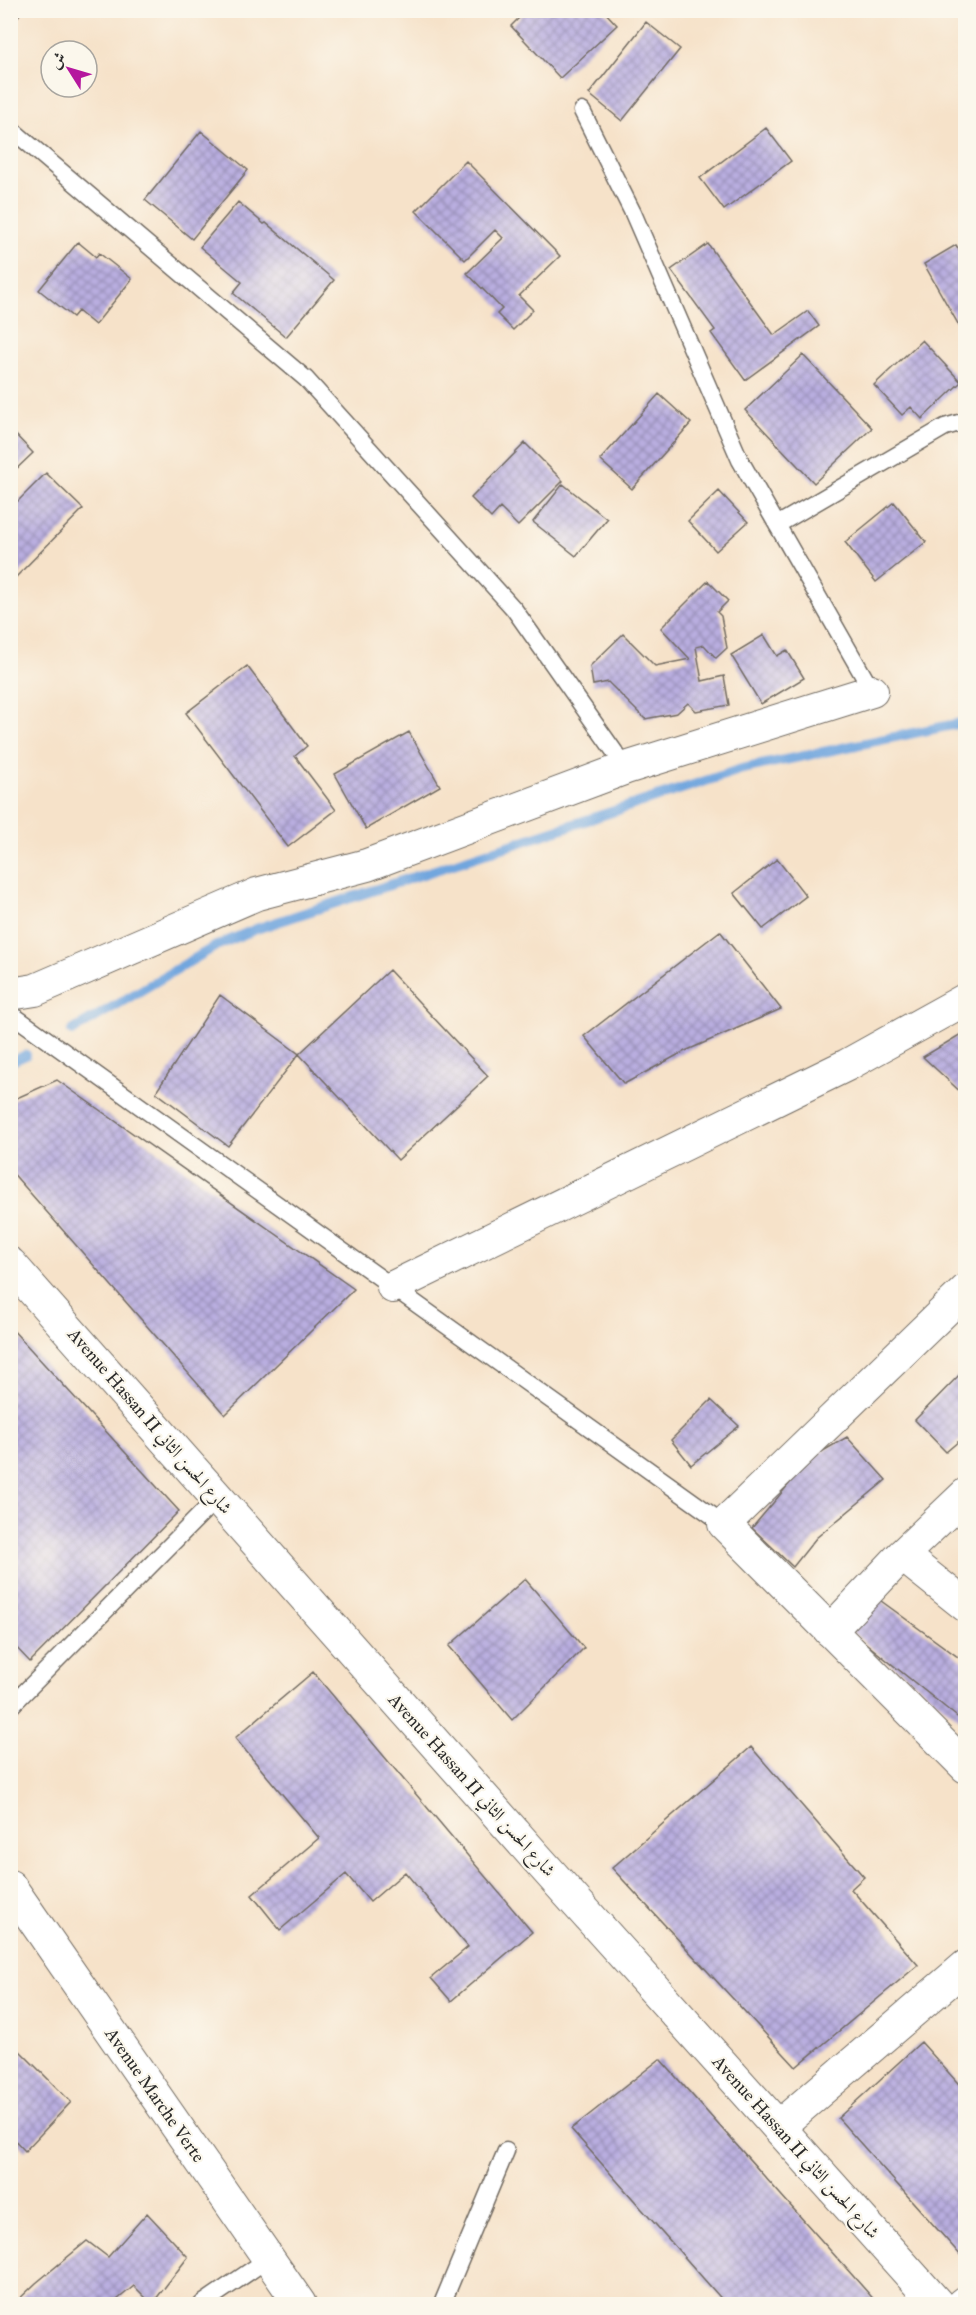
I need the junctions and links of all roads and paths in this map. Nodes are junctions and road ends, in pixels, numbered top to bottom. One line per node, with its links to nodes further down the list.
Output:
1 (582, 111): 4 (lane)
2 (10, 128): 6 (lane)
3 (966, 421): 4 (lane)
4 (777, 525): 5 (lane)
5 (872, 691): 6 (street)
6 (626, 768): 7 (street)
7 (10, 994)
8 (966, 999): 11 (street)
9 (10, 1013): 11 (lane)
10 (10, 1263): 14 (street, Avenue Hassan II شارع الحسن الثاني)
11 (393, 1287): 15 (lane)
12 (966, 1290): 15 (street)
13 (966, 1494): 16 (street)
14 (218, 1498): 19 (lane); 23 (street, Avenue Hassan II شارع الحسن الثاني)
15 (724, 1524): 18 (street)
16 (902, 1555): 17 (street); 18 (street)
17 (966, 1606)
18 (830, 1631): 20 (street)
19 (10, 1707)
20 (966, 1767)
21 (10, 1886): 25 (street, Avenue Marche Verte)
22 (966, 1966): 23 (street)
23 (778, 2127): 30 (street, Avenue Hassan II شارع الحسن الثاني)
24 (506, 2151): 29 (lane)
25 (268, 2259): 27 (lane); 28 (street, Avenue Marche Verte)
26 (966, 2301): 31 (street)
27 (202, 2304)
28 (300, 2304)
29 (442, 2304)
30 (937, 2304)
31 (962, 2304)

